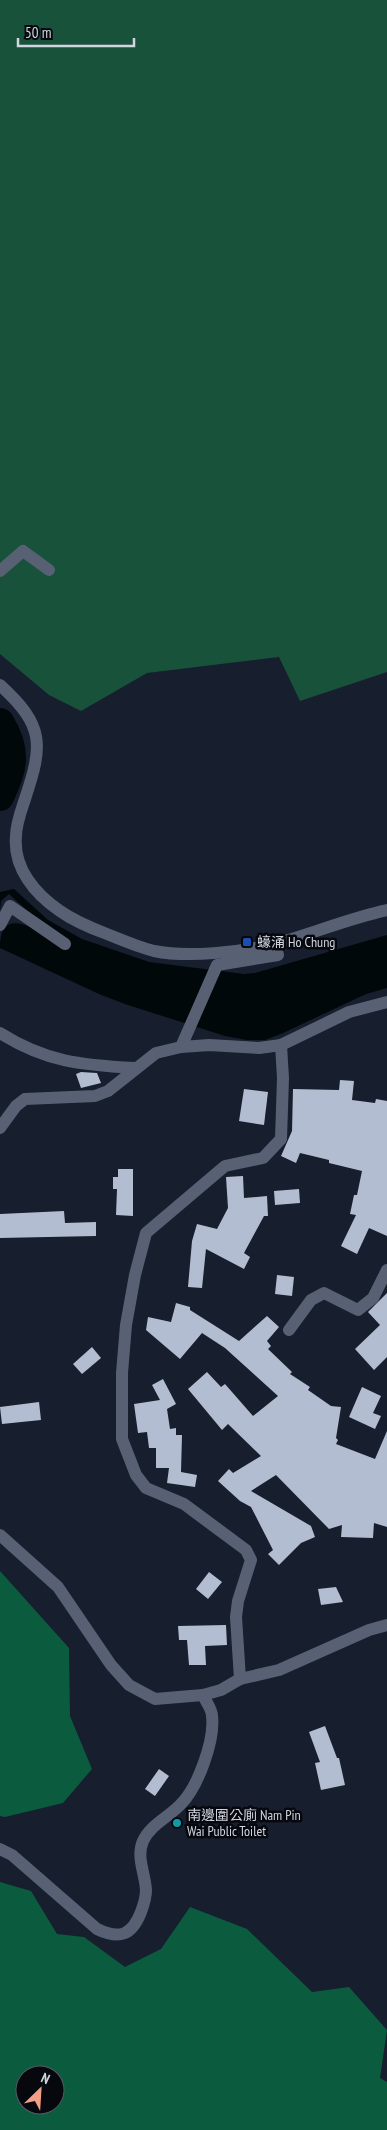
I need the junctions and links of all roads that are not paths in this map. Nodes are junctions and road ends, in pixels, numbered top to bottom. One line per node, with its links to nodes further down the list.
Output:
1 (49, 570): 2 (street)
2 (0, 571)
3 (0, 685): 7 (street)
4 (387, 910): 7 (street)
5 (0, 925): 6 (street)
6 (65, 944)
7 (274, 944): 11 (street)
8 (387, 1002): 10 (street)
9 (0, 1033): 12 (street)
10 (281, 1045): 11 (street); 18 (street)
11 (181, 1047): 12 (street)
12 (135, 1068): 13 (street)
13 (0, 1128)
14 (387, 1270): 15 (street)
15 (289, 1330)
16 (0, 1535): 19 (street)
17 (387, 1624): 18 (street)
18 (240, 1679): 19 (street)
19 (203, 1696): 20 (street)
20 (0, 1849)

